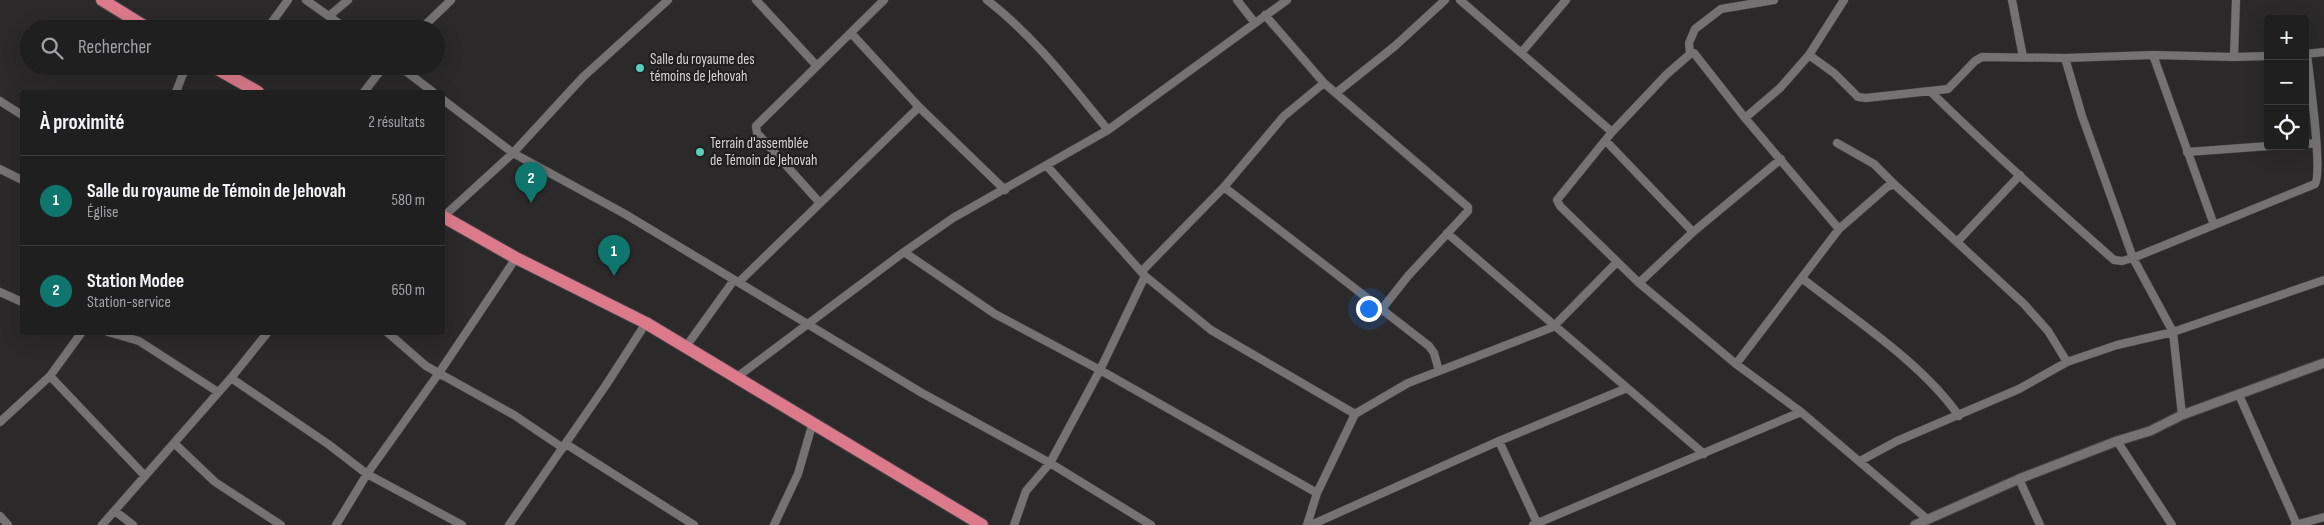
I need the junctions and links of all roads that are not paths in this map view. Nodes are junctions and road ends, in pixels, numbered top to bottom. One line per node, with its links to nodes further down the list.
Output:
1 (102, 0): 21 (highway)
2 (288, 0): 22 (street)
3 (306, 0): 19 (street)
4 (348, 0): 19 (street)
5 (451, 0): 24 (street)
6 (668, 0): 64 (street)
7 (756, 0): 38 (street)
8 (884, 0): 26 (street)
9 (987, 0): 56 (street)
10 (1237, 0): 25 (street)
11 (1287, 0): 20 (street)
12 (1445, 0): 50 (street)
13 (1460, 0): 28 (street)
14 (1566, 0): 28 (street)
15 (1774, 0): 29 (street)
16 (1844, 0): 32 (street)
17 (2012, 0): 34 (street)
18 (2236, 0): 35 (street)
19 (329, 16): 23 (street)
20 (1266, 16): 25 (street); 44 (street)
21 (134, 20)
22 (274, 20)
23 (334, 20)
24 (430, 20)
25 (1255, 23): 56 (street)
26 (851, 33): 38 (street); 53 (street)
27 (2324, 52): 31 (street)
28 (1521, 53): 57 (street)
29 (1690, 54): 55 (street); 57 (street)
30 (2153, 54): 35 (street); 36 (street); 63 (street)
31 (2309, 54)
32 (1809, 55): 49 (street); 55 (street)
33 (2264, 56): 35 (street)
34 (2023, 57): 36 (street); 49 (street)
35 (2234, 57)
36 (2065, 58): 83 (street)
37 (2307, 60): 60 (street)
38 (816, 65): 73 (street)
39 (183, 75): 45 (street)
40 (228, 75): 43 (highway)
41 (377, 75): 47 (street)
42 (411, 75): 48 (street)
43 (232, 77): 46 (highway)
44 (1324, 83): 50 (street); 71 (street)
45 (177, 90)
46 (255, 90)
47 (366, 90)
48 (430, 90)
49 (1931, 92): 68 (street)
50 (1336, 93): 79 (street)
51 (0, 101): 54 (street)
52 (445, 102): 64 (street)
53 (919, 107): 72 (street); 73 (street)
54 (20, 114)
55 (1744, 118): 65 (street)
56 (1108, 130): 66 (street)
57 (1612, 132): 58 (street)
58 (1606, 141): 78 (street); 84 (street)
59 (1837, 143): 70 (street)
60 (2316, 143): 61 (street); 76 (street)
61 (2309, 144)
62 (2264, 146): 63 (street)
63 (2187, 152): 76 (street)
64 (513, 153): 74 (street); 88 (street)
65 (1781, 159): 77 (street); 78 (street)
66 (1047, 166): 72 (street); 85 (street)
67 (0, 169): 69 (street)
68 (2020, 175): 80 (street); 83 (street)
69 (20, 179)
70 (1894, 184): 77 (street); 80 (street)
71 (1224, 188): 85 (street); 92 (street)
72 (1005, 190): 81 (street)
73 (820, 204): 88 (street)
74 (445, 215)
75 (445, 218): 82 (highway)
76 (2214, 225): 83 (street)
77 (1839, 229): 86 (street)
78 (1693, 232): 89 (street)
79 (1447, 233): 92 (street); 95 (street)
80 (1958, 242): 102 (street)
81 (904, 252): 94 (street); 105 (street)
82 (516, 258): 93 (highway); 107 (street)
83 (2133, 258): 96 (street)
84 (1617, 262): 89 (street); 95 (street)
85 (1144, 274): 105 (street); 115 (street)
86 (1803, 279): 104 (street); 118 (street)
87 (2324, 280): 96 (street)
88 (737, 281): 94 (street); 101 (street)
89 (1639, 283): 104 (street)
90 (0, 292): 91 (street)
91 (20, 301)
92 (1382, 310): 106 (street)
93 (646, 323): 101 (highway); 123 (street)
94 (808, 324): 109 (street); 126 (street)
95 (1553, 326): 106 (street); 111 (street)
96 (2173, 332): 102 (street); 116 (street)
97 (80, 335): 108 (street)
98 (118, 335): 112 (street)
99 (266, 335): 110 (street)
100 (390, 335): 107 (street)
101 (685, 348): 109 (highway)
102 (2067, 362): 118 (street)
103 (2324, 363): 113 (street)
104 (1736, 364): 114 (street)
105 (1100, 370): 126 (street); 130 (street)
106 (1438, 371): 115 (street)
107 (439, 373): 123 (street); 127 (street)
108 (50, 376): 117 (street); 128 (street)
109 (737, 377): 119 (highway)
110 (231, 378): 112 (street); 127 (street)
111 (1627, 388): 120 (street); 124 (street)
112 (218, 392): 122 (street)
113 (2239, 395): 116 (street); 153 (street)
114 (1801, 412): 124 (street); 125 (street)
115 (1355, 414): 130 (street)
116 (2182, 415): 121 (street)
117 (2, 416)
118 (1959, 416): 125 (street)
119 (813, 422): 144 (street); 145 (highway)
120 (1499, 441): 135 (street); 149 (street)
121 (2117, 441): 129 (street); 152 (street)
122 (174, 443): 128 (street); 139 (street)
123 (564, 446): 142 (street); 143 (street)
124 (1704, 454): 135 (street)
125 (1860, 462): 134 (street)
126 (1050, 463): 146 (street); 147 (street)
127 (366, 474): 140 (street); 141 (street)
128 (145, 476): 131 (street)
129 (2019, 479): 134 (street); 151 (street)
130 (1317, 493): 148 (street)
131 (115, 511): 137 (street); 138 (street)
132 (0, 516): 136 (street)
133 (2324, 517): 153 (street)
134 (1926, 519): 150 (street)
135 (1536, 524)
136 (8, 525)
137 (102, 525)
138 (133, 525)
139 (281, 525)
140 (336, 525)
141 (462, 525)
142 (509, 525)
143 (694, 525)
144 (774, 525)
145 (982, 525)
146 (1014, 525)
147 (1151, 525)
148 (1307, 525)
149 (1312, 525)
150 (1915, 525)
151 (2040, 525)
152 (2172, 525)
153 (2296, 525)

